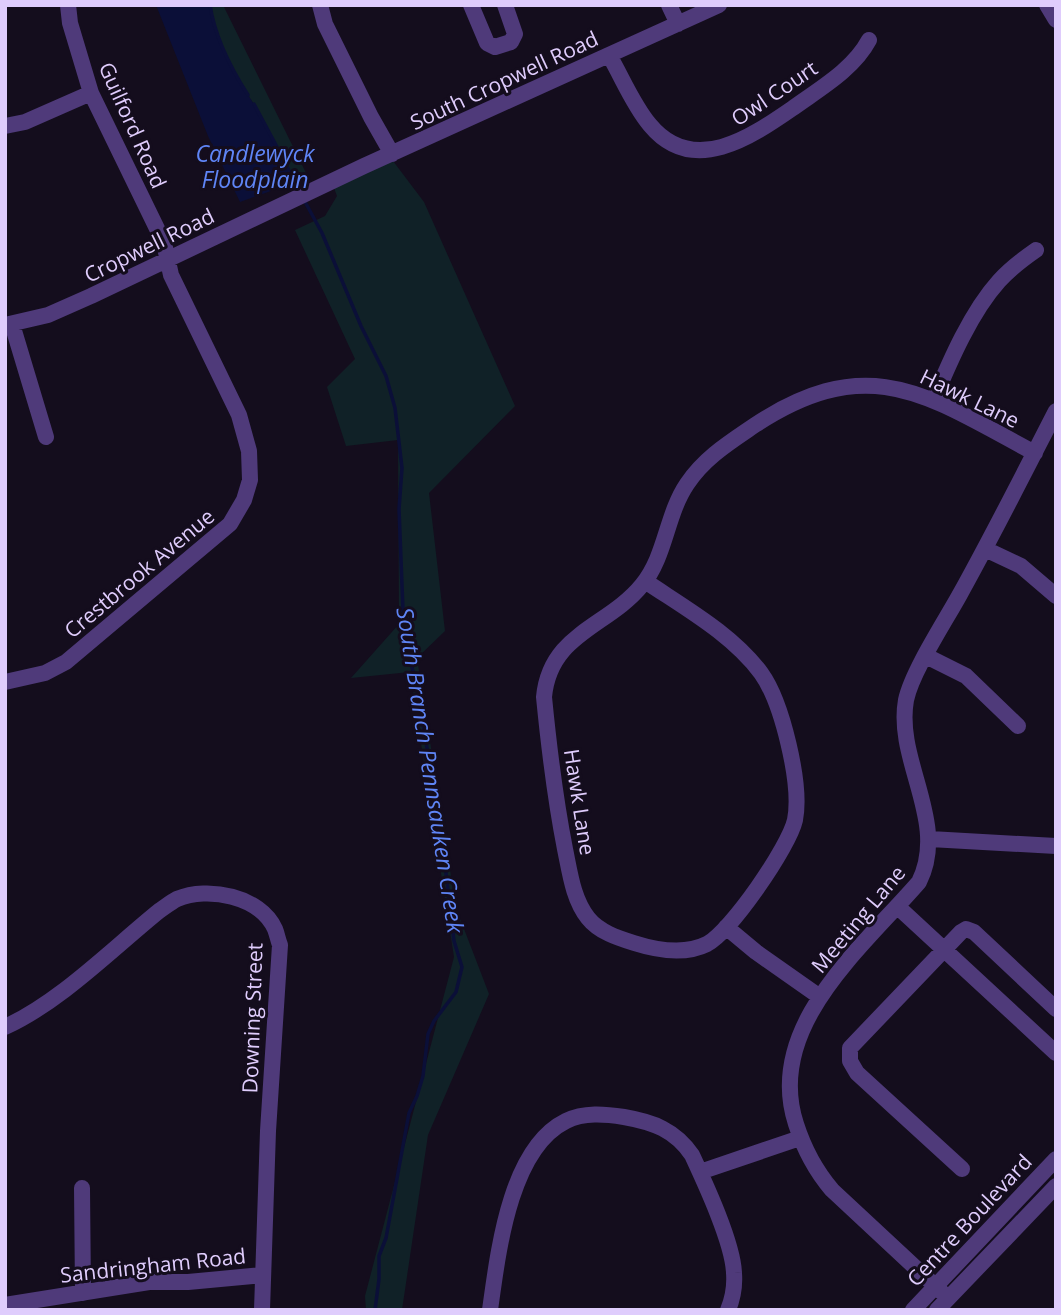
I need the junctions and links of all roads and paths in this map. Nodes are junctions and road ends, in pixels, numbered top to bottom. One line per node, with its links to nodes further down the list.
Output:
1 (68, 5): 12 (street, Guilford Road)
2 (320, 5): 14 (street)
3 (471, 5): 4 (street)
4 (505, 5)
5 (669, 5): 9 (street)
6 (719, 5): 9 (street, South Cropwell Road)
7 (1047, 5): 8 (street)
8 (1056, 20)
9 (678, 24): 11 (street, South Cropwell Road)
10 (869, 40): 11 (street, Owl Court)
11 (609, 54): 14 (street, South Cropwell Road)
12 (91, 93): 13 (street); 17 (street, Guilford Road)
13 (5, 126)
14 (392, 154): 15 (street, South Cropwell Road)
15 (307, 193): 17 (street, Cropwell Road)
16 (1036, 250): 19 (street)
17 (168, 259): 18 (street, Cropwell Road); 28 (street, Crestbrook Avenue)
18 (8, 324): 21 (street)
19 (934, 399): 23 (street, Hawk Lane); 25 (street, Hawk Lane)
20 (1056, 411): 22 (street, Meeting Lane)
21 (46, 436)
22 (1049, 440): 23 (street, Meeting Lane)
23 (1035, 453): 24 (street, Meeting Lane)
24 (985, 549): 26 (street); 27 (street, Meeting Lane)
25 (646, 581): 33 (street, Hawk Lane); 33 (street, Hawk Lane)
26 (1056, 596)
27 (926, 656): 29 (street); 30 (street, Meeting Lane)
28 (5, 682)
29 (1018, 726)
30 (930, 839): 31 (street); 32 (street, Meeting Lane)
31 (1056, 846)
32 (898, 907): 34 (street); 35 (street, Meeting Lane)
33 (726, 927): 35 (street)
34 (944, 949): 36 (street); 38 (street); 41 (street)
35 (820, 997): 39 (street, Meeting Lane)
36 (1056, 1009)
37 (5, 1027): 45 (street, Downing Street)
38 (1056, 1053)
39 (800, 1138): 42 (street); 46 (street, Meeting Lane)
40 (1056, 1159): 46 (street, Centre Boulevard)
41 (962, 1169)
42 (700, 1172): 51 (street); 52 (street)
43 (1056, 1186): 48 (street, Centre Boulevard)
44 (82, 1188): 47 (street)
45 (263, 1275): 47 (street, Sandringham Road); 50 (street, Downing Street)
46 (936, 1287): 48 (street, Meeting Lane); 53 (street, Centre Boulevard)
47 (83, 1293): 49 (street, Sandringham Road)
48 (943, 1304)
49 (5, 1305)
50 (262, 1310)
51 (490, 1310)
52 (728, 1310)
53 (913, 1310)

